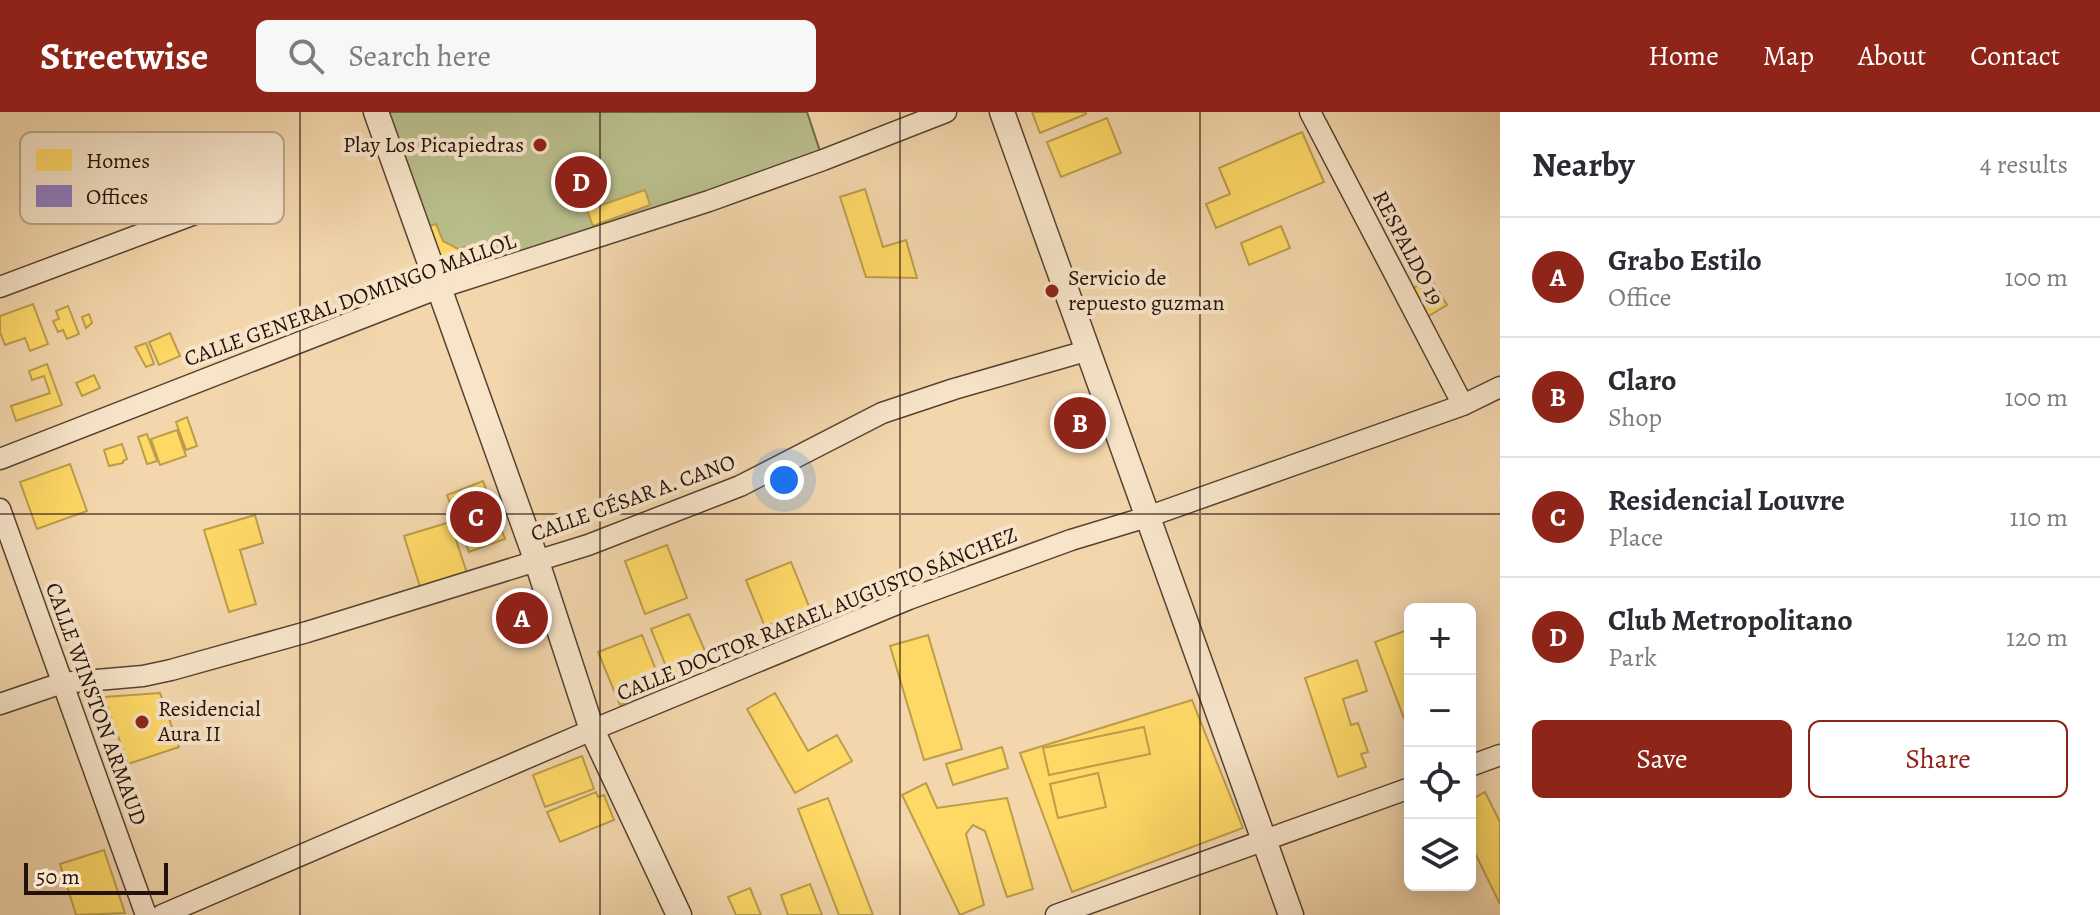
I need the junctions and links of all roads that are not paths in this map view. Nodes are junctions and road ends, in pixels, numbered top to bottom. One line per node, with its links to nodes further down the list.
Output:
1 (376, 112): 7 (street)
2 (946, 112): 7 (street, CALLE GENERAL DOMINGO MALLOL)
3 (1002, 112): 8 (street)
4 (1310, 112): 10 (street, RESPALDO 19)
5 (168, 224): 6 (street)
6 (0, 287)
7 (439, 288): 11 (street, CALLE GENERAL DOMINGO MALLOL); 15 (street)
8 (1086, 351): 13 (street); 15 (street, CALLE CÉSAR A. CANO)
9 (1500, 387): 10 (street, CALLE DOCTOR RAFAEL AUGUSTO SÁNCHEZ)
10 (1463, 405): 13 (street, CALLE DOCTOR RAFAEL AUGUSTO SÁNCHEZ)
11 (0, 459)
12 (0, 509): 14 (street, CALLE WINSTON ARMAUD)
13 (1147, 517): 18 (street, CALLE DOCTOR RAFAEL AUGUSTO SÁNCHEZ); 22 (street)
14 (8, 555): 16 (street, CALLE WINSTON ARMAUD)
15 (536, 559): 16 (street, CALLE CÉSAR A. CANO); 18 (street)
16 (62, 683): 17 (street, CALLE CÉSAR A. CANO); 23 (street, CALLE WINSTON ARMAUD)
17 (0, 704)
18 (592, 730): 24 (street, CALLE DOCTOR RAFAEL AUGUSTO SÁNCHEZ); 25 (street)
19 (1500, 755): 20 (street)
20 (1476, 764)
21 (1404, 790): 22 (street)
22 (1265, 841): 26 (street); 27 (street)
23 (146, 915)
24 (162, 915)
25 (679, 915)
26 (1056, 915)
27 (1291, 915)

